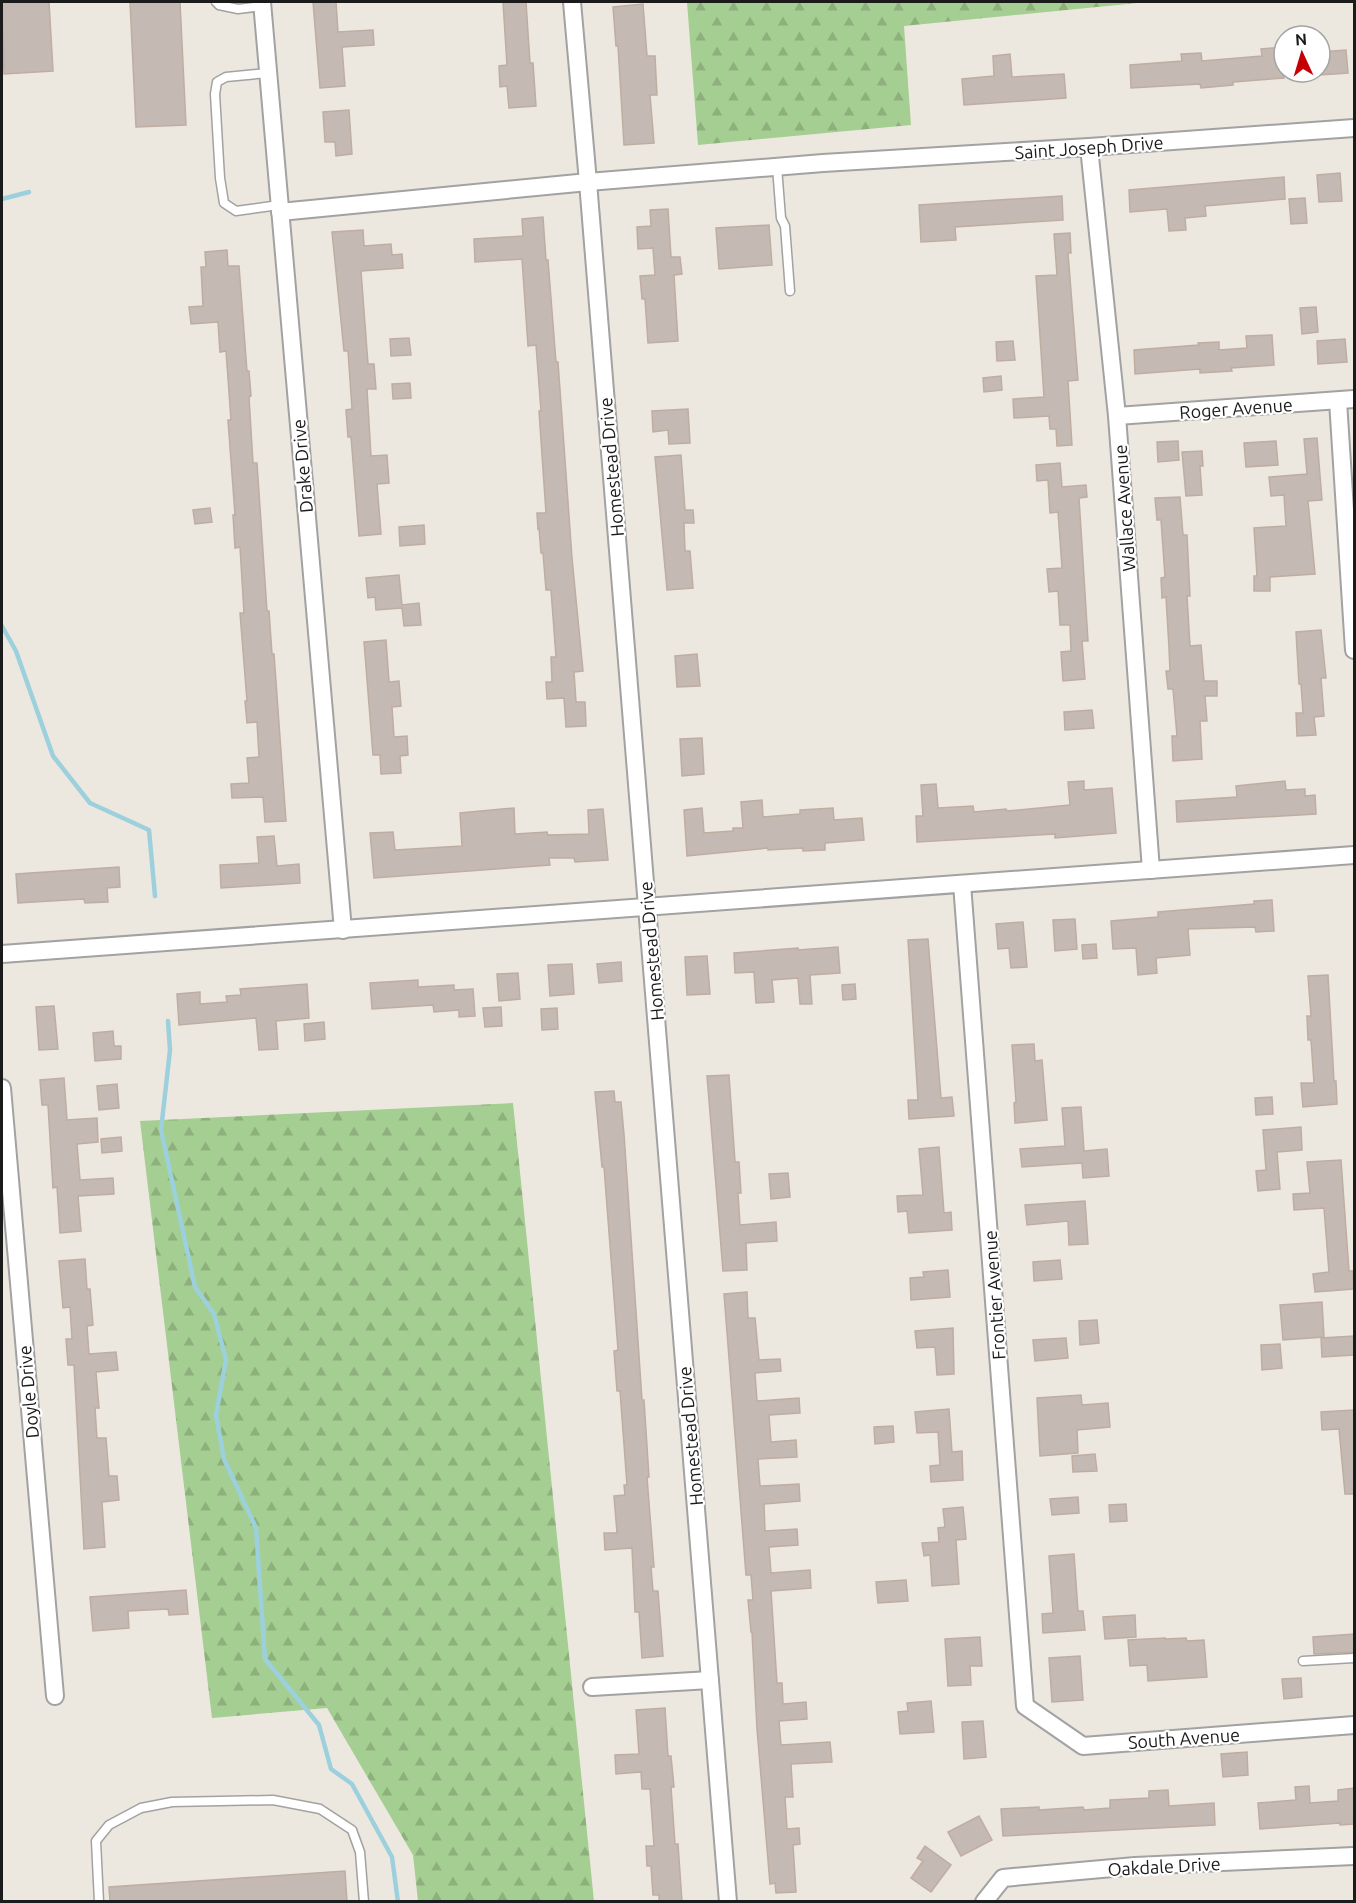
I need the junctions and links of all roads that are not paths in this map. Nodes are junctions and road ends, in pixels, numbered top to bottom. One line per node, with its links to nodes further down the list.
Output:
1 (216, 2): 3 (lane)
2 (572, 2): 8 (street, Homestead Drive)
3 (262, 4): 4 (street, Drake Drive)
4 (268, 73): 9 (street, Drake Drive); 9 (lane)
5 (1354, 128): 6 (street, Saint Joseph Drive)
6 (1089, 147): 7 (street, Saint Joseph Drive); 12 (street, Wallace Avenue)
7 (777, 167): 8 (street, Saint Joseph Drive); 10 (lane)
8 (588, 182): 9 (street, Saint Joseph Drive); 17 (street, Homestead Drive)
9 (280, 209): 18 (street, Drake Drive)
10 (790, 291)
11 (1346, 400): 12 (street, Roger Avenue); 13 (street)
12 (1117, 416): 15 (street, Wallace Avenue)
13 (1354, 650)
14 (1354, 855): 15 (street)
15 (1151, 870): 16 (street)
16 (962, 884): 17 (street); 26 (street, Frontier Avenue)
17 (647, 908): 18 (street); 23 (street, Homestead Drive)
18 (343, 930): 19 (street)
19 (2, 954)
20 (2, 1088): 25 (street, Doyle Drive)
21 (1354, 1658): 22 (lane)
22 (1303, 1661)
23 (710, 1680): 24 (street); 31 (street, Homestead Drive)
24 (592, 1687)
25 (55, 1696)
26 (1025, 1706): 27 (street, South Avenue)
27 (1354, 1725)
28 (1354, 1856): 32 (street, Oakdale Drive)
29 (99, 1902): 30 (lane)
30 (364, 1902)
31 (728, 1902)
32 (984, 1902)

